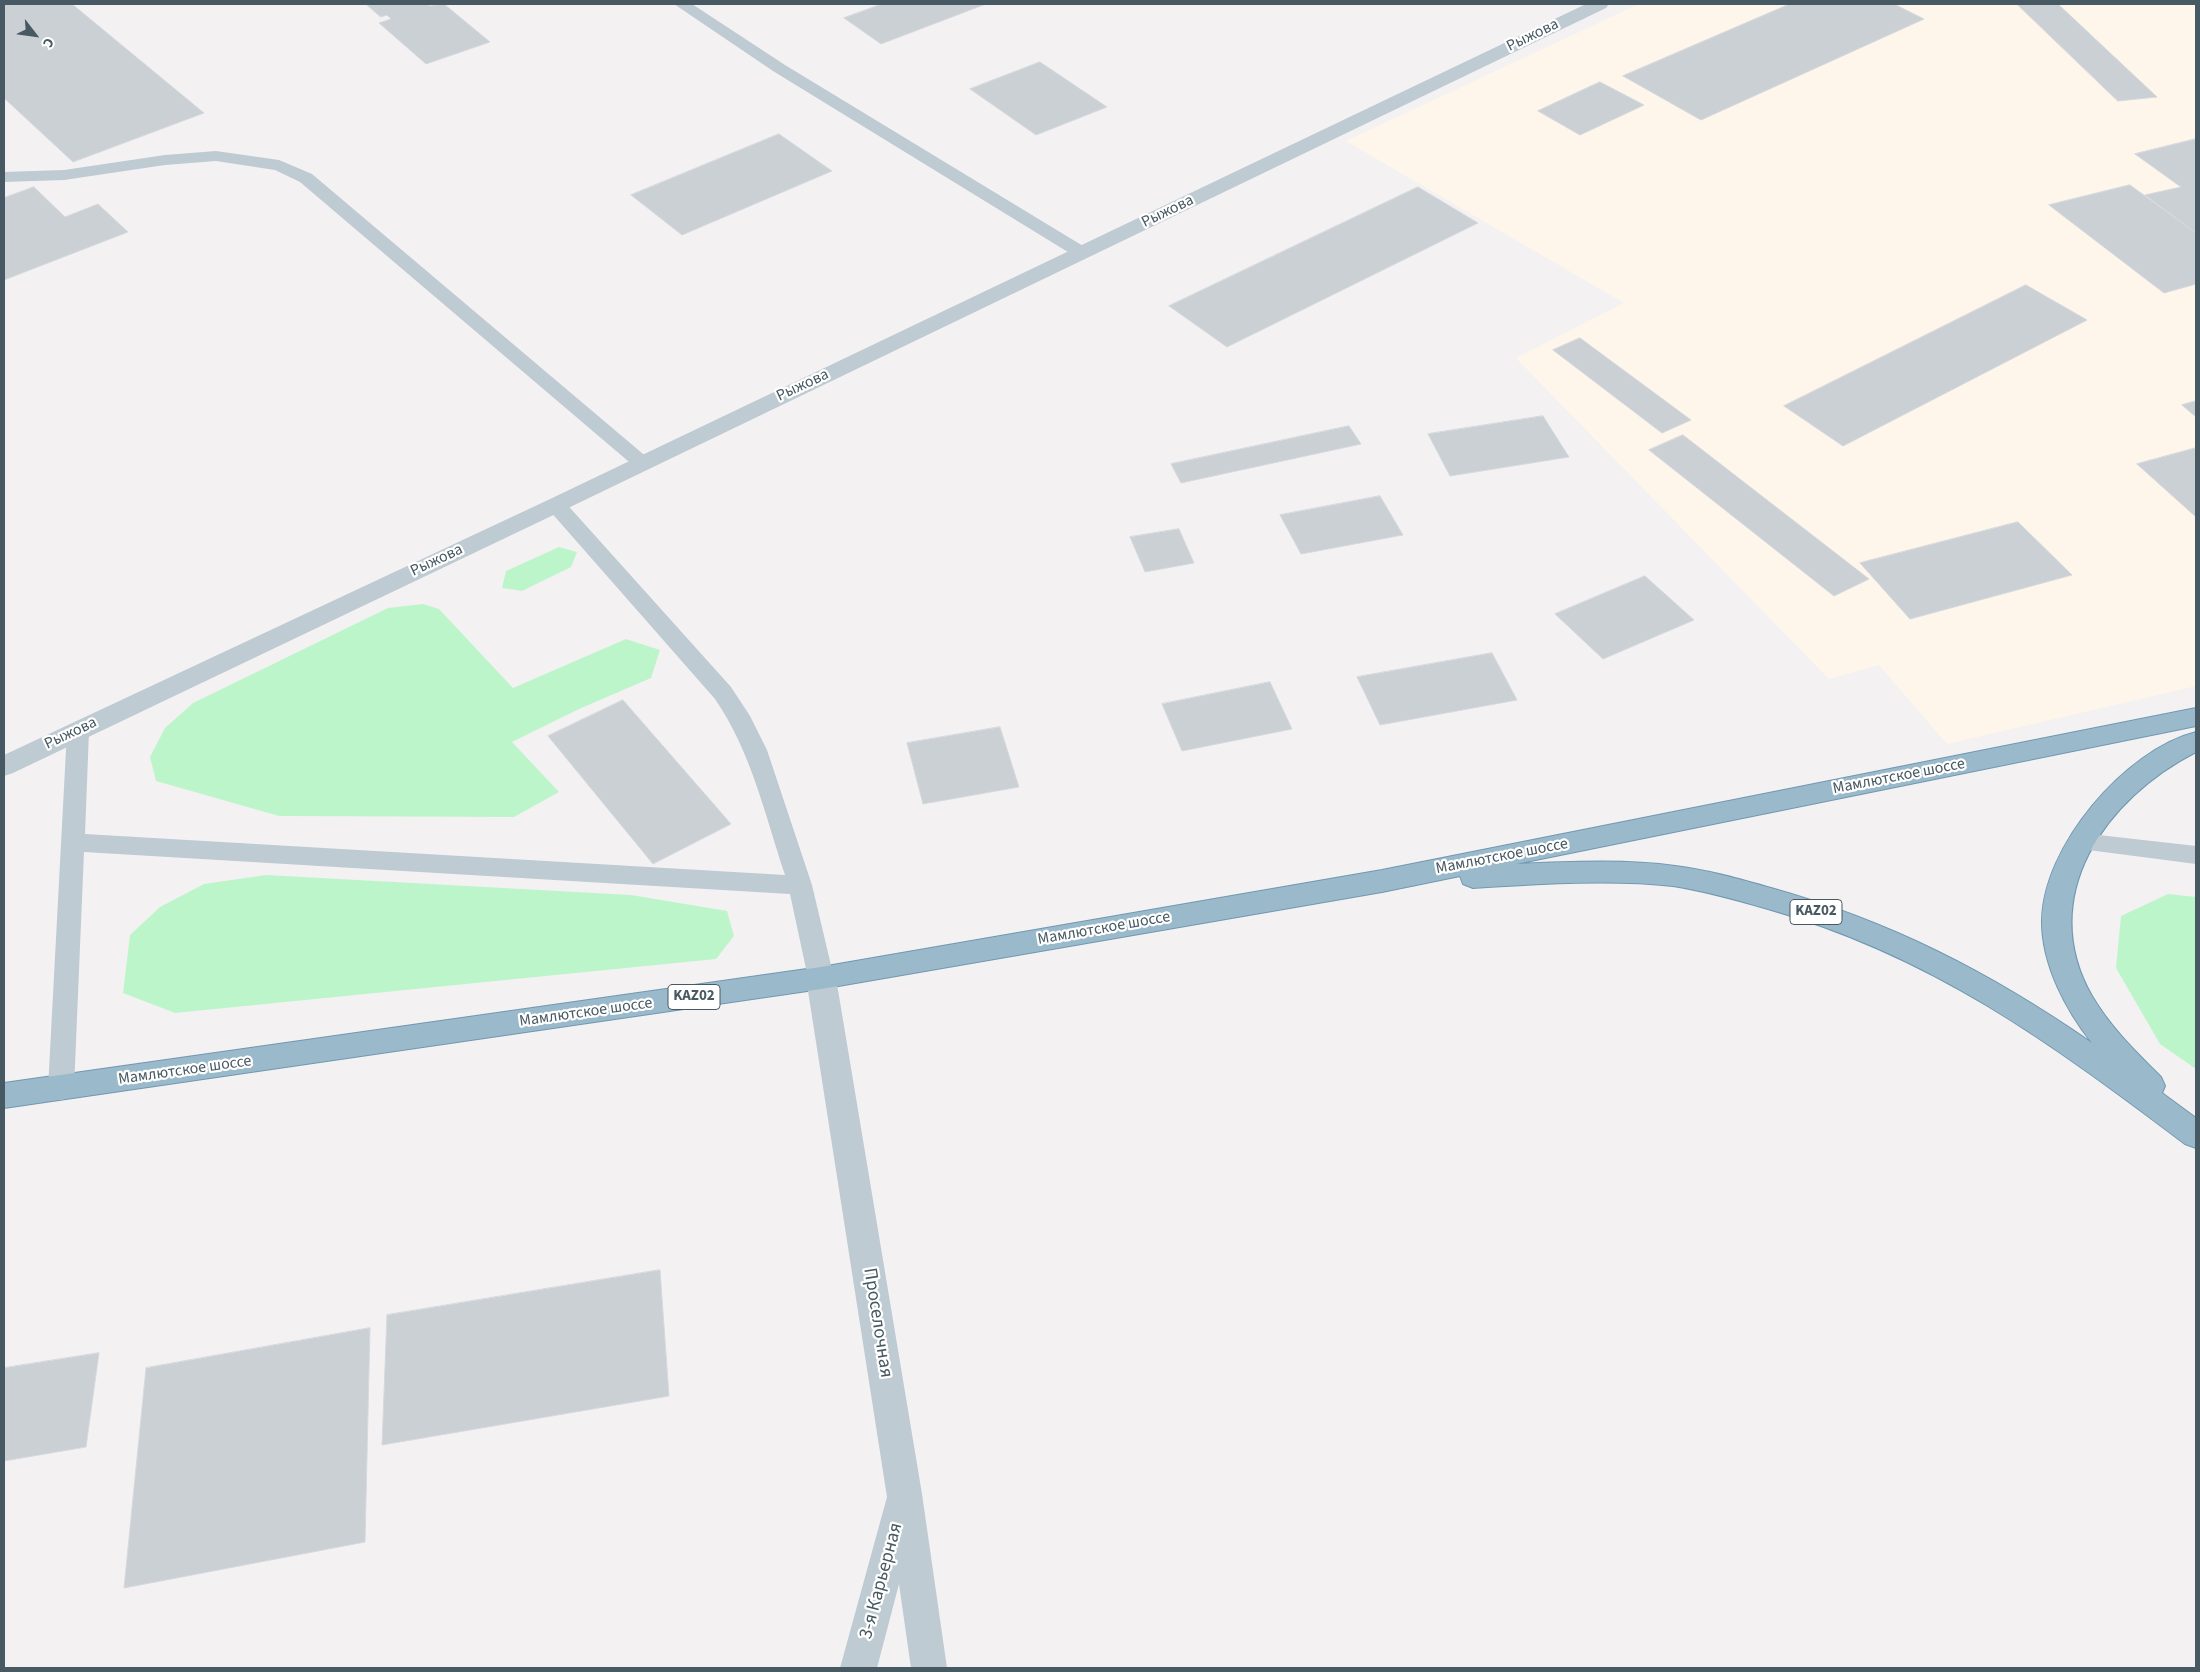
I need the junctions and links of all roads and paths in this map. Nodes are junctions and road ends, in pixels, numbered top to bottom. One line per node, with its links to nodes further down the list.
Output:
1 (682, 4): 4 (lane)
2 (1600, 4): 4 (street, Рыжова)
3 (4, 177): 5 (lane)
4 (1082, 253): 5 (street, Рыжова)
5 (642, 463): 6 (street, Рыжова)
6 (556, 505): 8 (street, Рыжова); 15 (lane)
7 (2196, 717): 14 (highway, Мамлютское шоссе / KAZ02)
8 (78, 731): 10 (street, Рыжова); 11 (lane)
9 (2196, 741): 12 (highway)
10 (4, 766)
11 (73, 842): 15 (lane); 17 (lane)
12 (2081, 842): 13 (lane); 19 (highway)
13 (2196, 855)
14 (1382, 881): 16 (highway, Мамлютское шоссе / KAZ02); 19 (highway, KAZ02)
15 (800, 885): 16 (lane)
16 (821, 978): 17 (highway, Мамлютское шоссе / KAZ02); 20 (street, Проселочная)
17 (61, 1089): 18 (highway, Мамлютское шоссе / KAZ02)
18 (4, 1096)
19 (2195, 1134)
20 (904, 1494): 21 (street, 3-я Карьерная); 22 (street, Проселочная)
21 (859, 1668)
22 (929, 1668)

